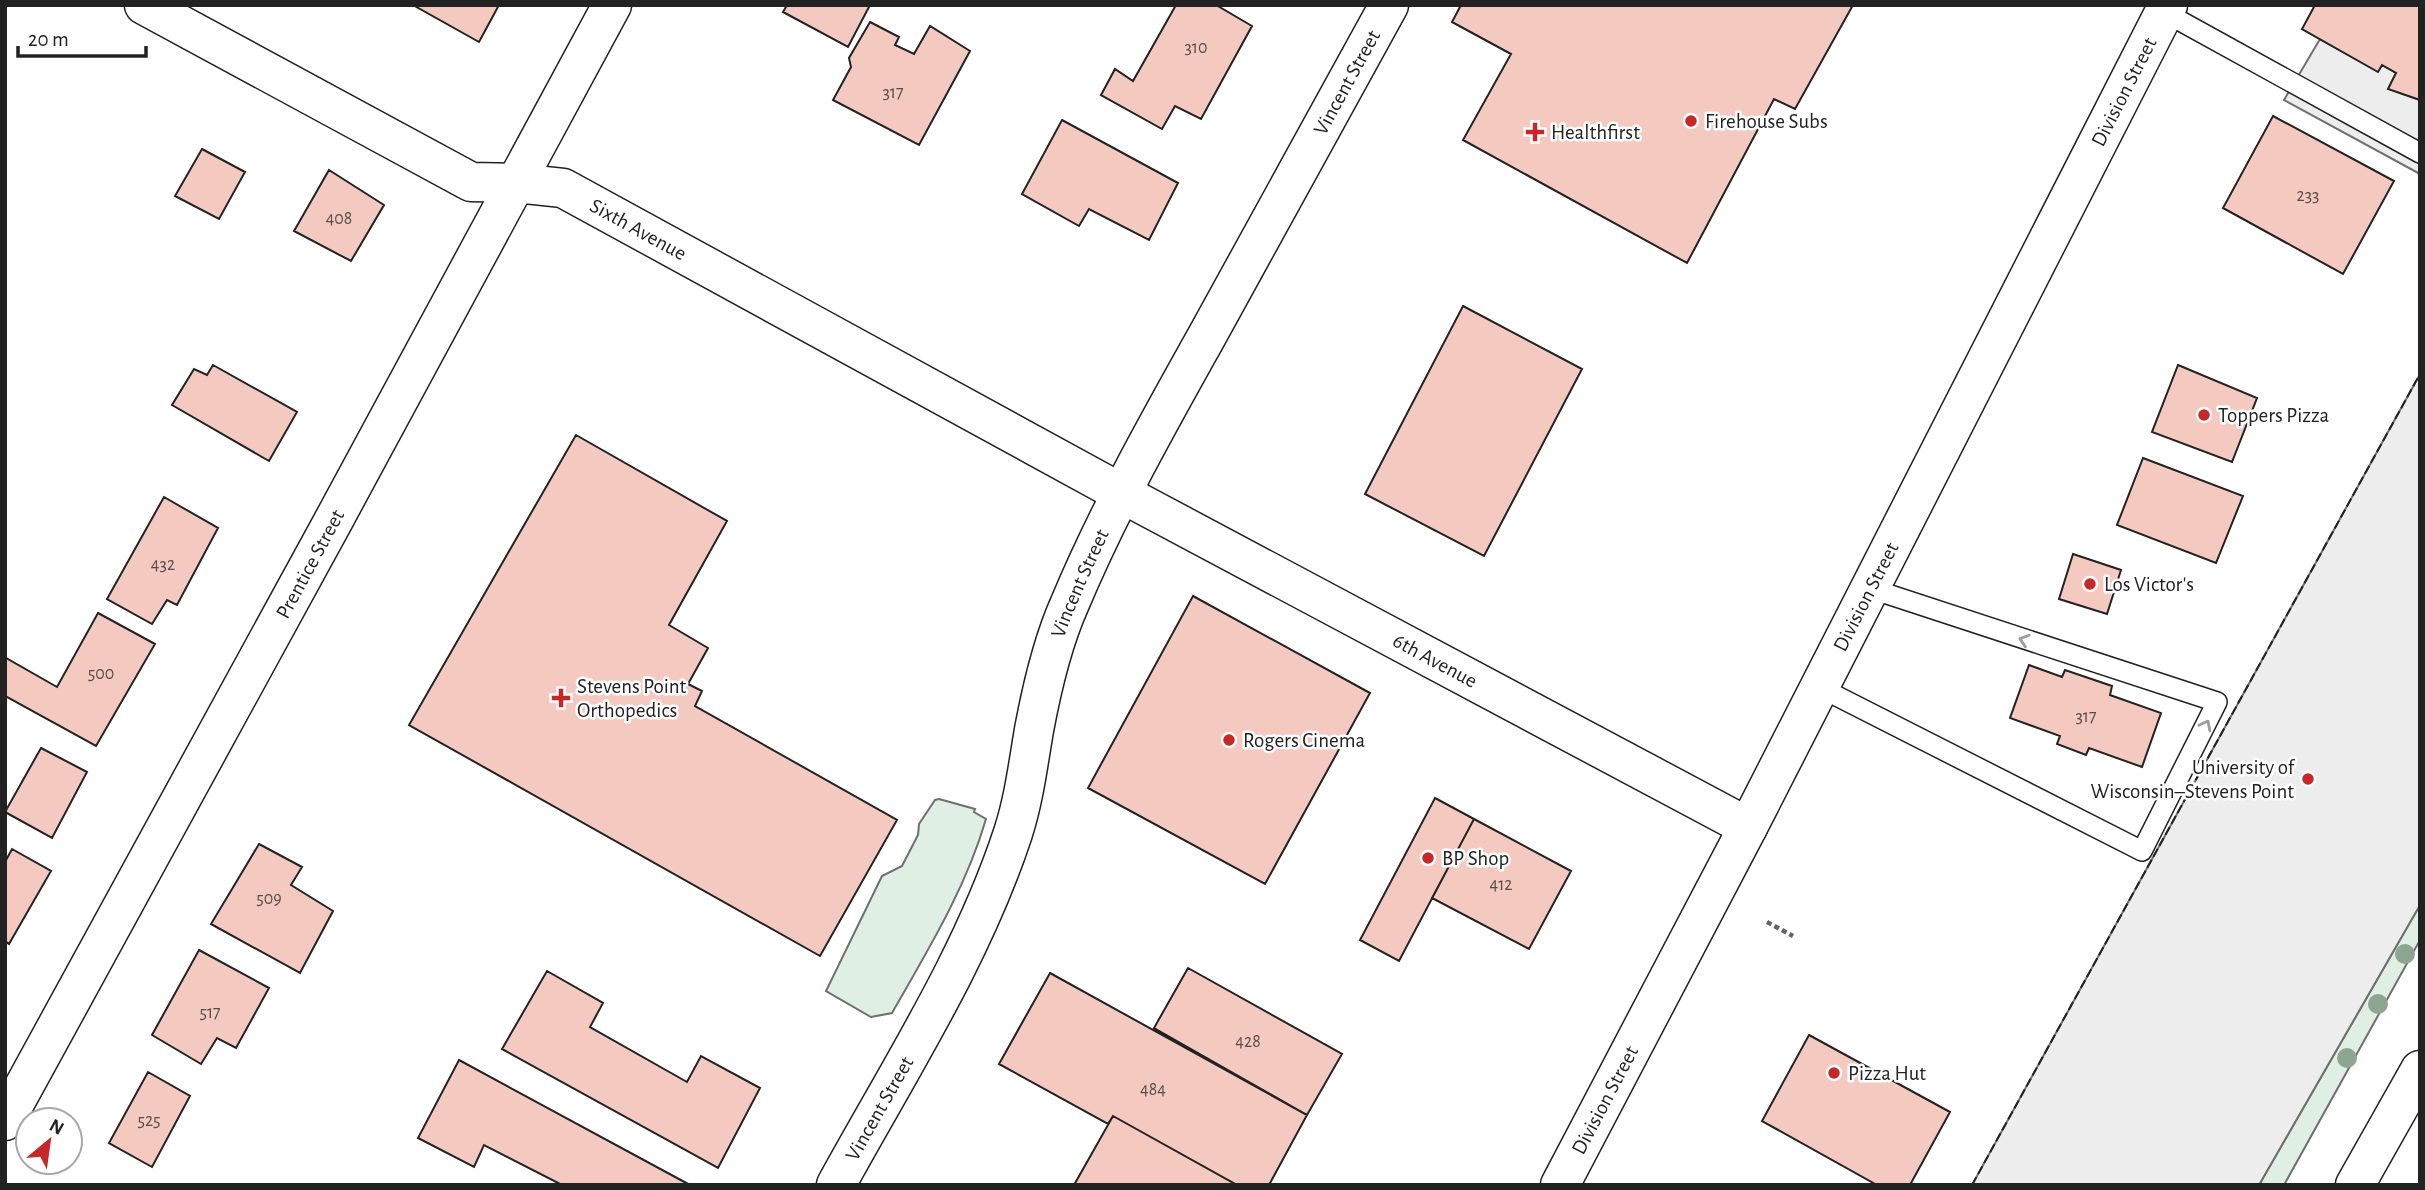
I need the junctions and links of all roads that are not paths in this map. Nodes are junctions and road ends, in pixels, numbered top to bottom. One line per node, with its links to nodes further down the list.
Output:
1 (144, 5): 6 (street, Sixth Avenue)
2 (612, 5): 6 (street, Prentice Street)
3 (1389, 5): 7 (street, Vincent Street)
4 (2166, 9): 5 (lane); 8 (street, Division Street)
5 (2420, 153)
6 (516, 183): 7 (street, Sixth Avenue); 12 (street, Prentice Street)
7 (1121, 493): 10 (street, 6th Avenue); 13 (street, Vincent Street)
8 (1869, 588): 9 (street, Division Street); 9 (lane, one-way to 8)
9 (1819, 687): 10 (street, Division Street)
10 (1748, 827): 14 (street, Division Street)
11 (2420, 1070): 15 (street)
12 (5, 1121)
13 (836, 1185)
14 (1560, 1185)
15 (2355, 1185)

